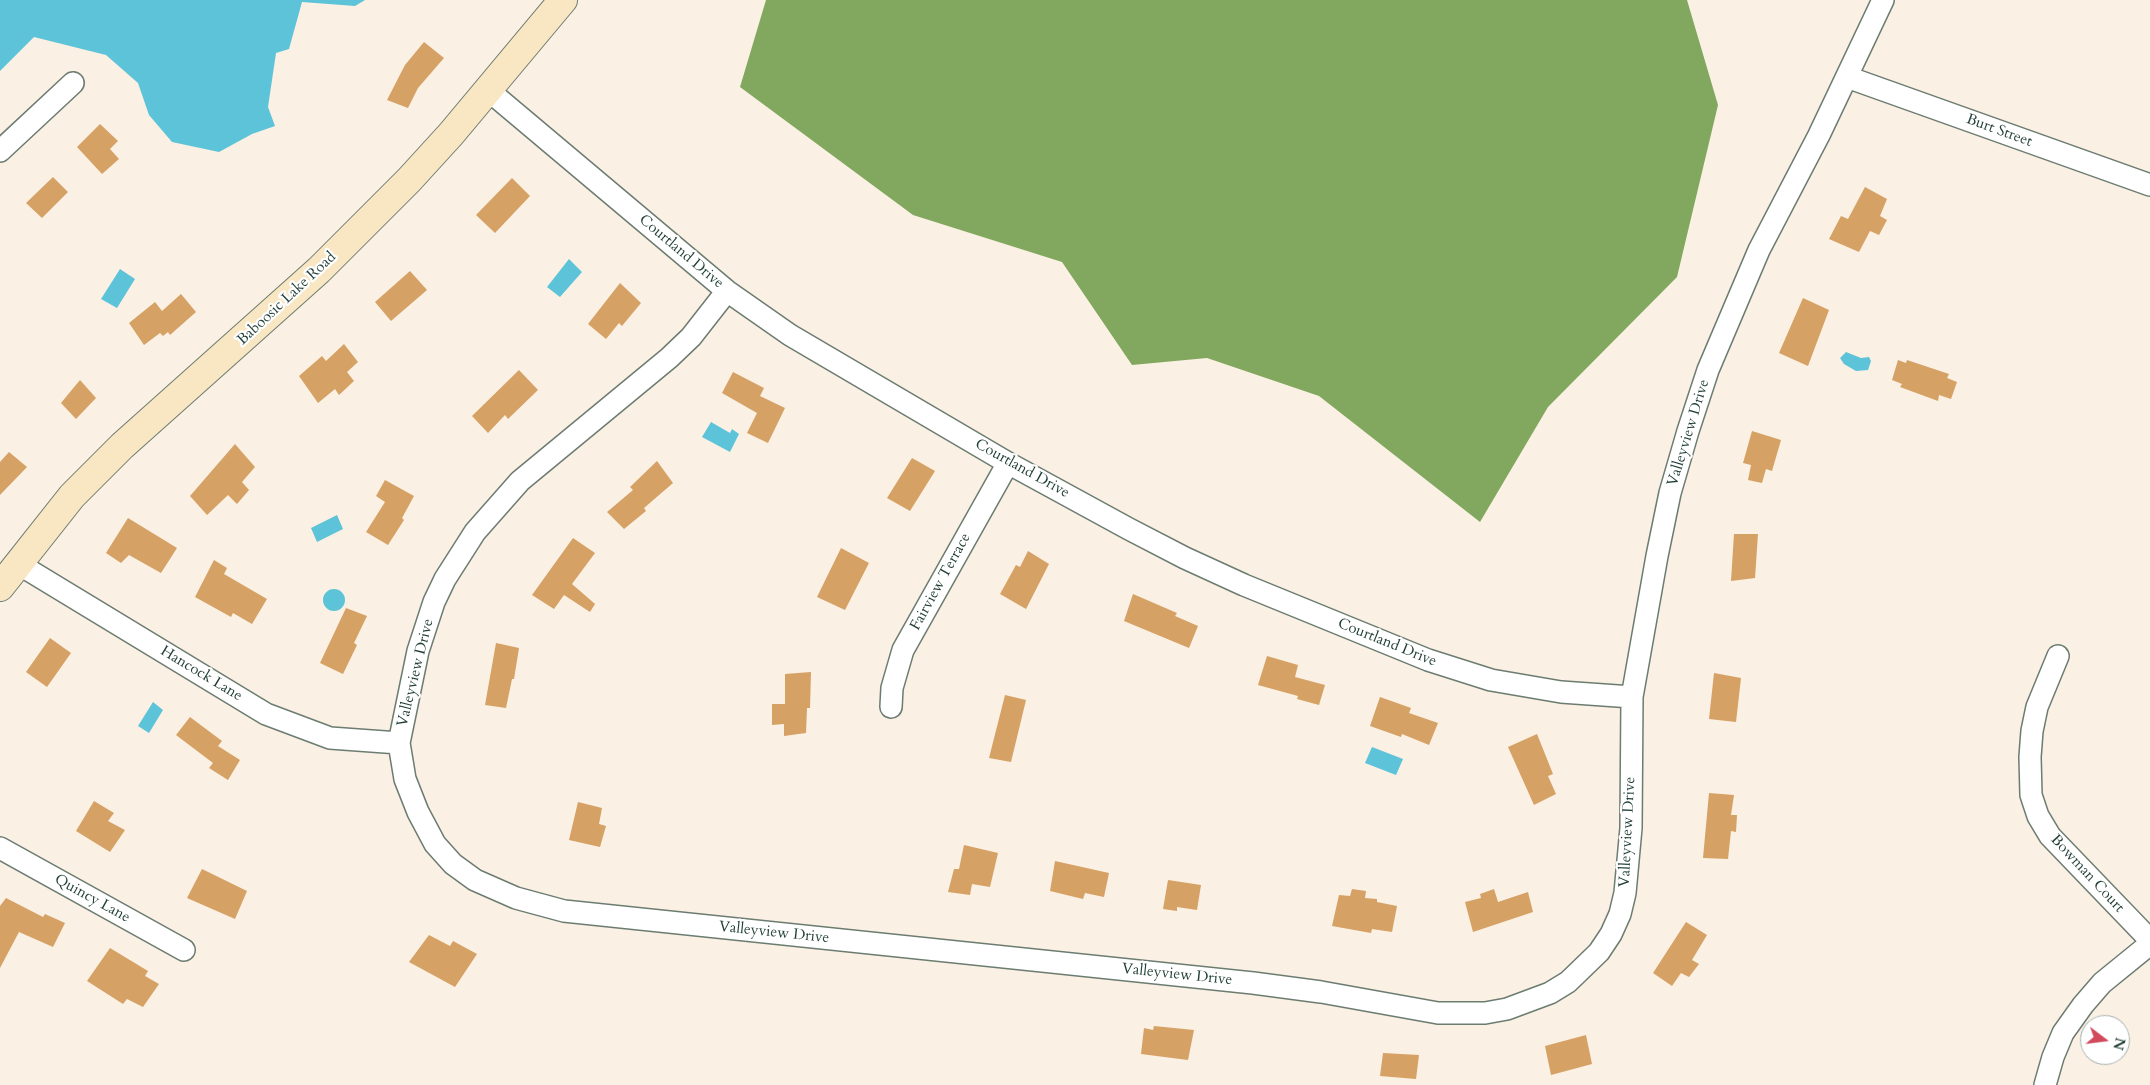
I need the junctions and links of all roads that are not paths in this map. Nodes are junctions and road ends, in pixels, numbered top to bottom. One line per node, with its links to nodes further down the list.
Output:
1 (563, 0): 5 (street, Baboosic Lake Road)
2 (1883, 0): 3 (street, Valleyview Drive)
3 (1847, 77): 7 (street, Burt Street); 13 (street, Valleyview Drive)
4 (73, 83): 6 (street)
5 (488, 90): 8 (street, Courtland Drive); 10 (street, Baboosic Lake Road)
6 (0, 151)
7 (2150, 185)
8 (727, 290): 9 (street, Courtland Drive); 15 (street, Valleyview Drive)
9 (1008, 463): 13 (street, Courtland Drive); 14 (street, Fairview Terrace)
10 (17, 563): 11 (street, Baboosic Lake Road); 15 (street, Hancock Lane)
11 (0, 586)
12 (2058, 656): 17 (street, Bowman Court)
13 (1632, 697): 15 (street, Valleyview Drive)
14 (892, 707)
15 (399, 743)
16 (0, 848): 18 (street, Quincy Lane)
17 (2150, 942): 19 (street)
18 (184, 950)
19 (2045, 1085)

